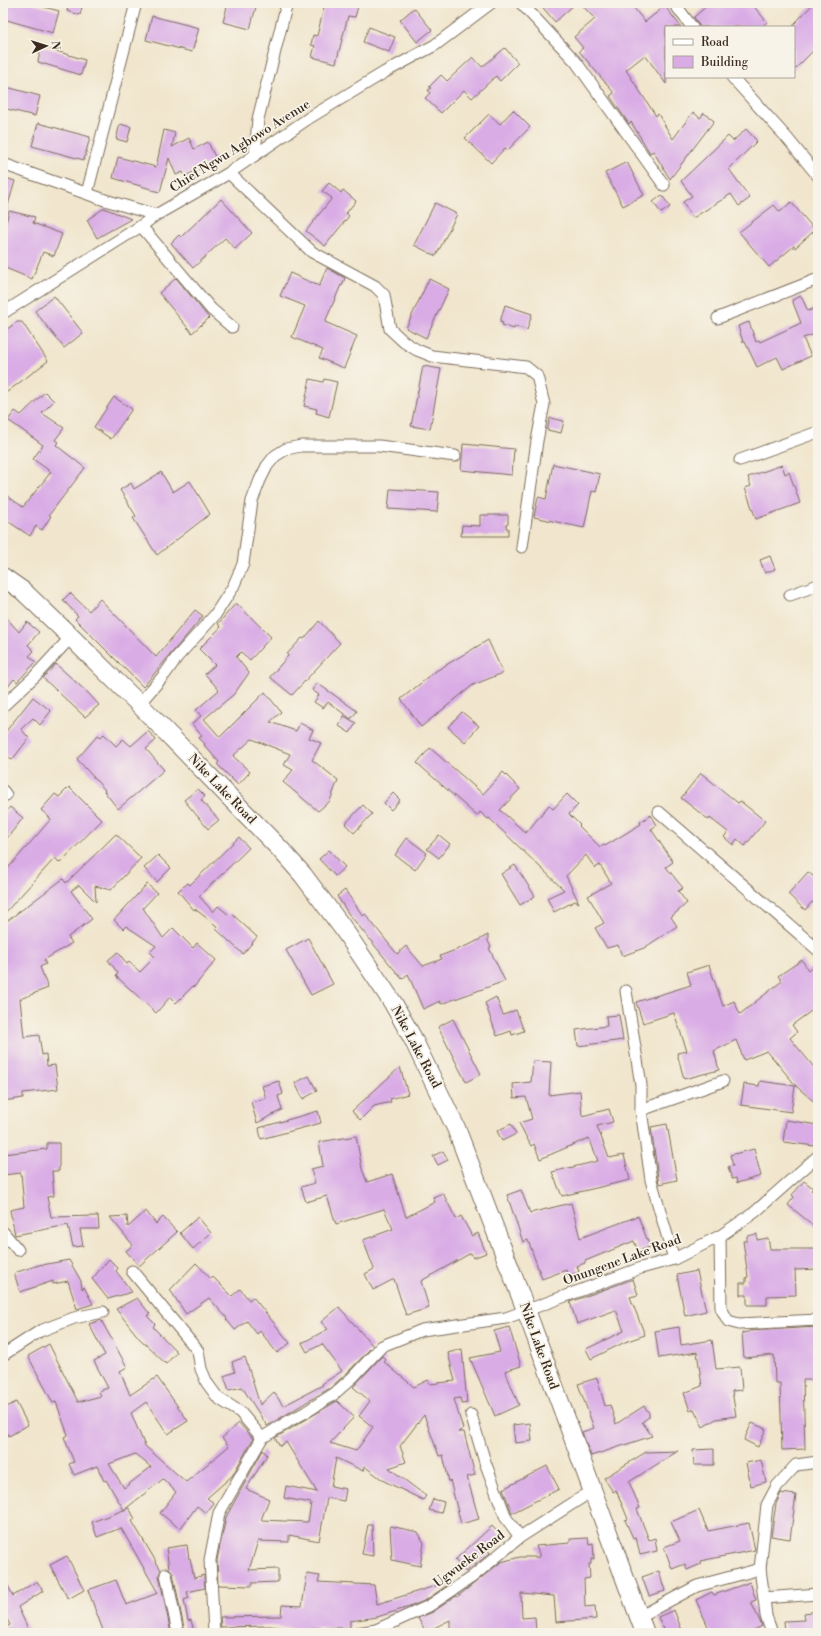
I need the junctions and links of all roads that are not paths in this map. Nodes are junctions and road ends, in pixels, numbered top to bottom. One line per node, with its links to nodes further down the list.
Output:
1 (136, 3): 13 (street)
2 (287, 3): 8 (street)
3 (491, 3): 8 (street, Chief Ngwu Agbowo Avenue)
4 (521, 3): 12 (street)
5 (674, 3): 6 (street)
6 (691, 26)
7 (733, 78): 11 (street)
8 (255, 155): 10 (street, Chief Ngwu Agbowo Avenue)
9 (3, 164): 13 (street)
10 (229, 173): 14 (street, Chief Ngwu Agbowo Avenue); 23 (street)
11 (818, 176)
12 (664, 185)
13 (87, 193): 14 (street)
14 (156, 215): 15 (street, Chief Ngwu Agbowo Avenue)
15 (140, 226): 17 (street, Chief Ngwu Agbowo Avenue); 19 (street)
16 (818, 279): 18 (street)
17 (3, 313)
18 (718, 318)
19 (232, 327)
20 (818, 432): 22 (street)
21 (455, 456): 28 (street)
22 (740, 460)
23 (522, 547)
24 (3, 577): 27 (main road, Nike Lake Road)
25 (818, 584): 26 (street)
26 (790, 595)
27 (71, 637): 28 (main road, Nike Lake Road); 29 (street)
28 (139, 704): 41 (main road, Nike Lake Road)
29 (3, 706)
30 (660, 812): 31 (street)
31 (818, 950)
32 (626, 991): 34 (street)
33 (723, 1081): 34 (street)
34 (641, 1110): 39 (street)
35 (818, 1156): 37 (street, Onungene Lake Road)
36 (3, 1232): 38 (street)
37 (720, 1236): 39 (street, Onungene Lake Road); 43 (street)
38 (18, 1250)
39 (674, 1259): 41 (street, Onungene Lake Road)
40 (132, 1271): 46 (street)
41 (526, 1310): 46 (street, Onungene Lake Road); 48 (main road, Nike Lake Road)
42 (103, 1312): 44 (street)
43 (818, 1320)
44 (3, 1355)
45 (471, 1415): 49 (street)
46 (262, 1438): 56 (street)
47 (818, 1462): 50 (street)
48 (592, 1492): 49 (street, Ugwueke Road); 54 (main road, Nike Lake Road)
49 (520, 1537): 57 (street, Ugwueke Road)
50 (760, 1569): 53 (street); 54 (street)
51 (166, 1574): 55 (street)
52 (818, 1594): 53 (street)
53 (764, 1598): 58 (street)
54 (642, 1625)
55 (178, 1633)
56 (214, 1633)
57 (356, 1633)
58 (772, 1633)

